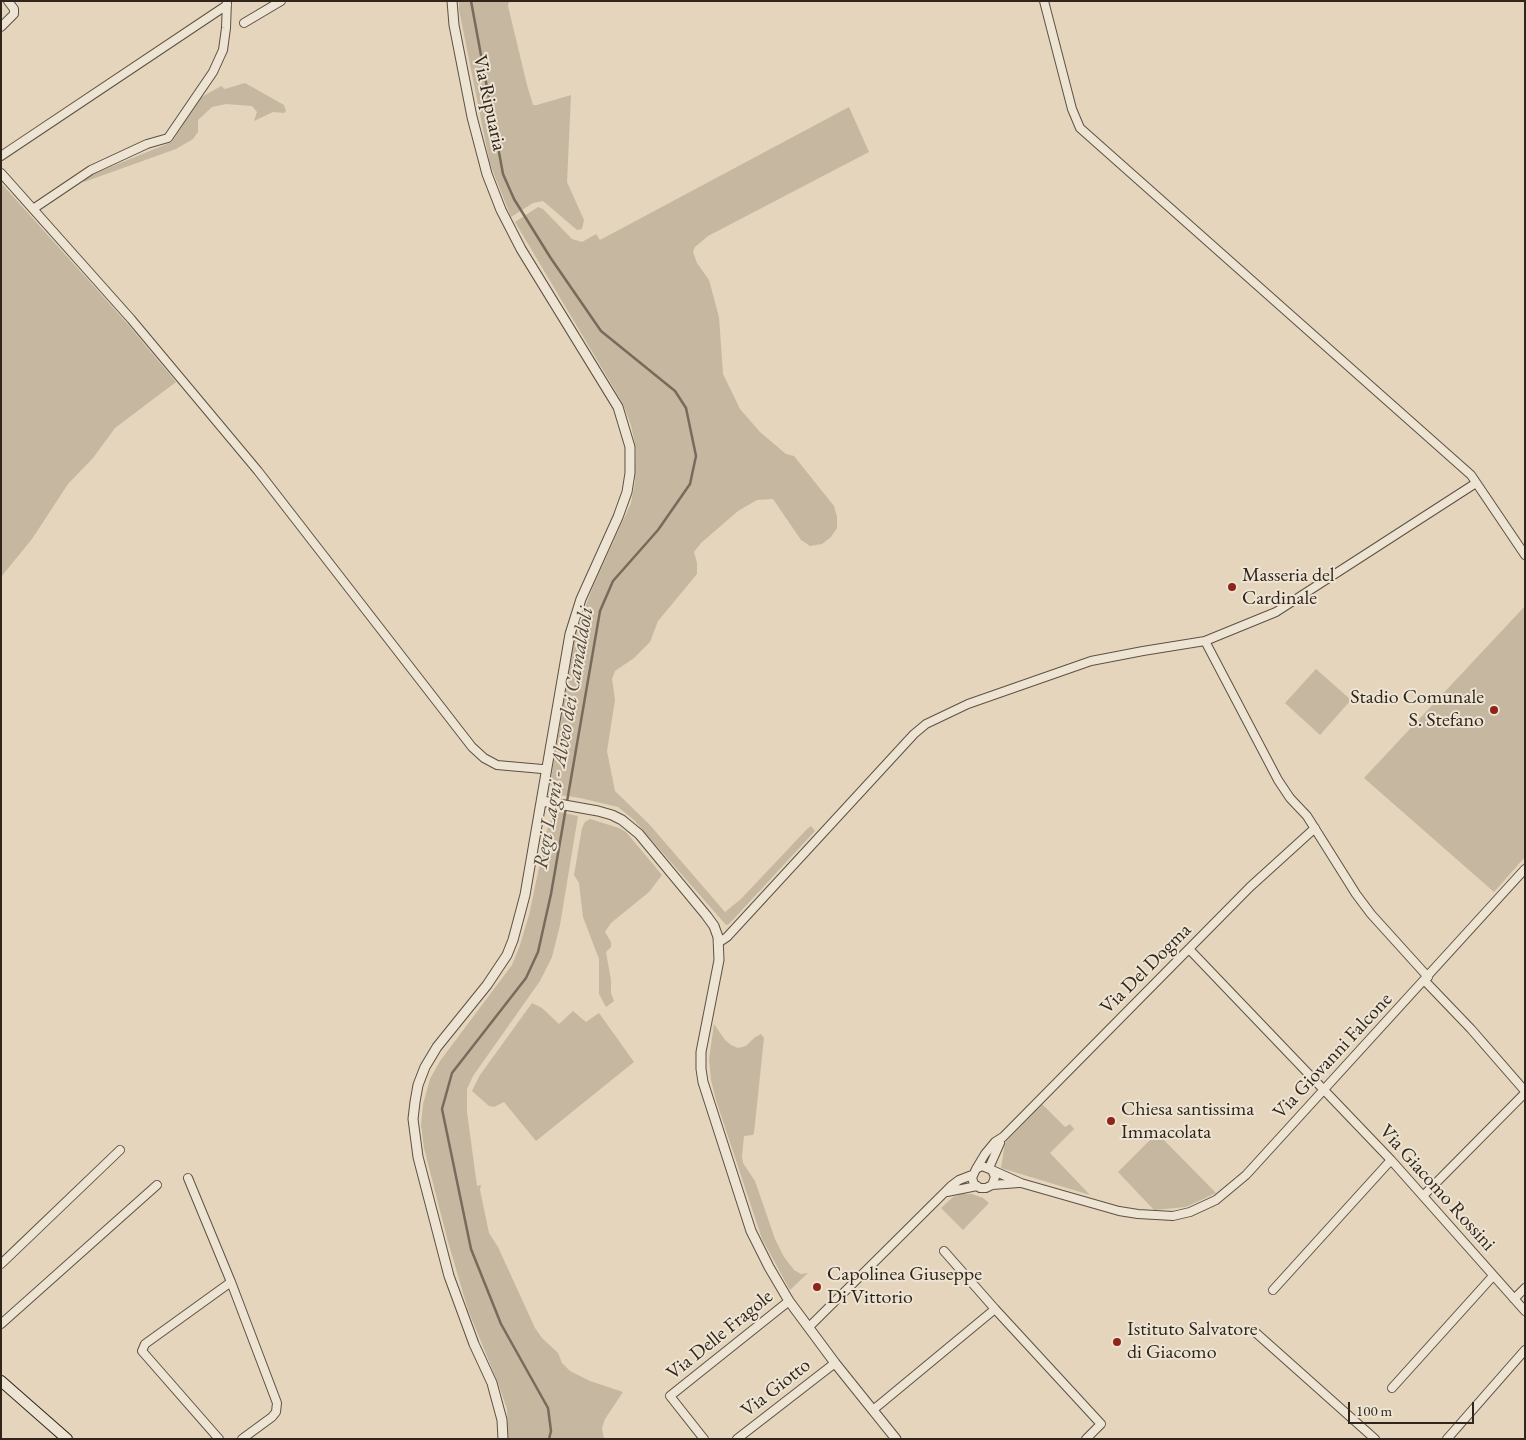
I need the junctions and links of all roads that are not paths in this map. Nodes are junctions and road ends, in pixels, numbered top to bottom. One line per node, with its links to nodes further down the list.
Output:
1 (8, 1): 7 (street)
2 (280, 1): 6 (street)
3 (452, 1): 14 (street, Via Ripuaria)
4 (1044, 1): 11 (street)
5 (227, 3): 8 (street); 10 (street)
6 (244, 23)
7 (1, 27)
8 (1, 156)
9 (1, 173): 10 (street)
10 (33, 209): 14 (street)
11 (1476, 482): 12 (street); 13 (street)
12 (1525, 555)
13 (1205, 641): 16 (street); 18 (street)
14 (545, 770): 15 (street, Via Ripuaria)
15 (542, 801): 18 (street); 57 (street, Via Ripuaria)
16 (1315, 828): 19 (street, Via Del Dogma); 20 (street)
17 (1525, 869): 20 (street, Via Giovanni Falcone)
18 (718, 943): 42 (street)
19 (1188, 948): 21 (street, Via Giacomo Rossini); 23 (street, Via Del Dogma)
20 (1426, 978): 21 (street, Via Giovanni Falcone); 22 (street)
21 (1324, 1088): 25 (street, Via Giacomo Rossini); 29 (street, Via Giovanni Falcone)
22 (1525, 1092): 34 (street)
23 (1003, 1136): 26 (street); 27 (street, Via Del Dogma)
24 (120, 1150): 36 (street)
25 (1391, 1160): 34 (street, Via Giacomo Rossini); 40 (street)
26 (991, 1169): 27 (street); 29 (street, Via Giovanni Falcone); 31 (street)
27 (974, 1172): 32 (street); 33 (street)
28 (188, 1178): 38 (street)
29 (1022, 1182): 31 (street, Via Giovanni Falcone)
30 (156, 1184): 45 (street)
31 (992, 1185): 32 (street)
32 (977, 1186): 33 (street)
33 (947, 1192): 46 (street)
34 (1424, 1195): 37 (street, Via Giacomo Rossini)
35 (944, 1251): 43 (street)
36 (1, 1264)
37 (1493, 1276): 41 (street, Via Giacomo Rossini); 51 (street)
38 (231, 1282): 55 (street); 56 (street)
39 (1525, 1288): 41 (street)
40 (1273, 1290)
41 (1514, 1299): 44 (street, Via Giacomo Rossini)
42 (789, 1301): 46 (street); 58 (street, Via Delle Fragole)
43 (995, 1309): 52 (street); 60 (street)
44 (1525, 1311)
45 (1, 1324)
46 (809, 1327): 49 (street)
47 (1255, 1332): 61 (street)
48 (1525, 1350): 62 (street)
49 (835, 1363): 52 (street); 59 (street, Via Giotto)
50 (1, 1381): 54 (main road)
51 (1392, 1388)
52 (872, 1410): 53 (street)
53 (892, 1437)
54 (66, 1439)
55 (219, 1439)
56 (242, 1439)
57 (503, 1439)
58 (704, 1439)
59 (737, 1439)
60 (1086, 1439)
61 (1374, 1439)
62 (1446, 1439)

